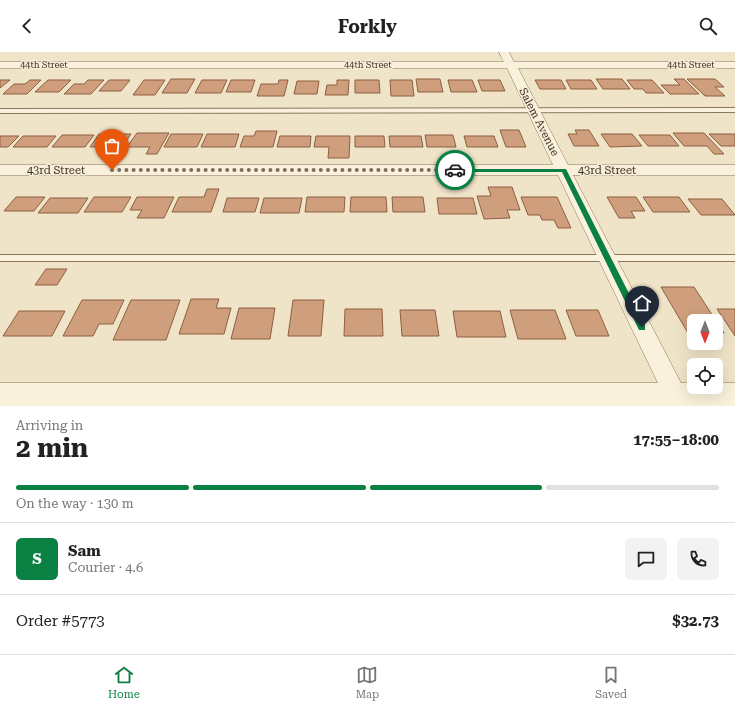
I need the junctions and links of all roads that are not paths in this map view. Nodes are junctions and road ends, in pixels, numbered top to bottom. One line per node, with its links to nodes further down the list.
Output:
1 (508, 59): 2 (street, 44th Street); 3 (street, 44th Street); 4 (street, Salem Avenue)
2 (0, 65)
3 (735, 65)
4 (534, 110): 5 (lane); 6 (lane); 8 (street, Salem Avenue)
5 (735, 110)
6 (0, 111)
7 (0, 170): 8 (street, 43rd Street)
8 (564, 170): 9 (street, 43rd Street); 11 (street, Salem Avenue)
9 (735, 170)
10 (0, 258): 11 (lane)
11 (607, 258): 12 (lane); 15 (street, Salem Avenue)
12 (735, 258)
13 (0, 397): 15 (street)
14 (735, 397): 15 (street)
15 (679, 402)

